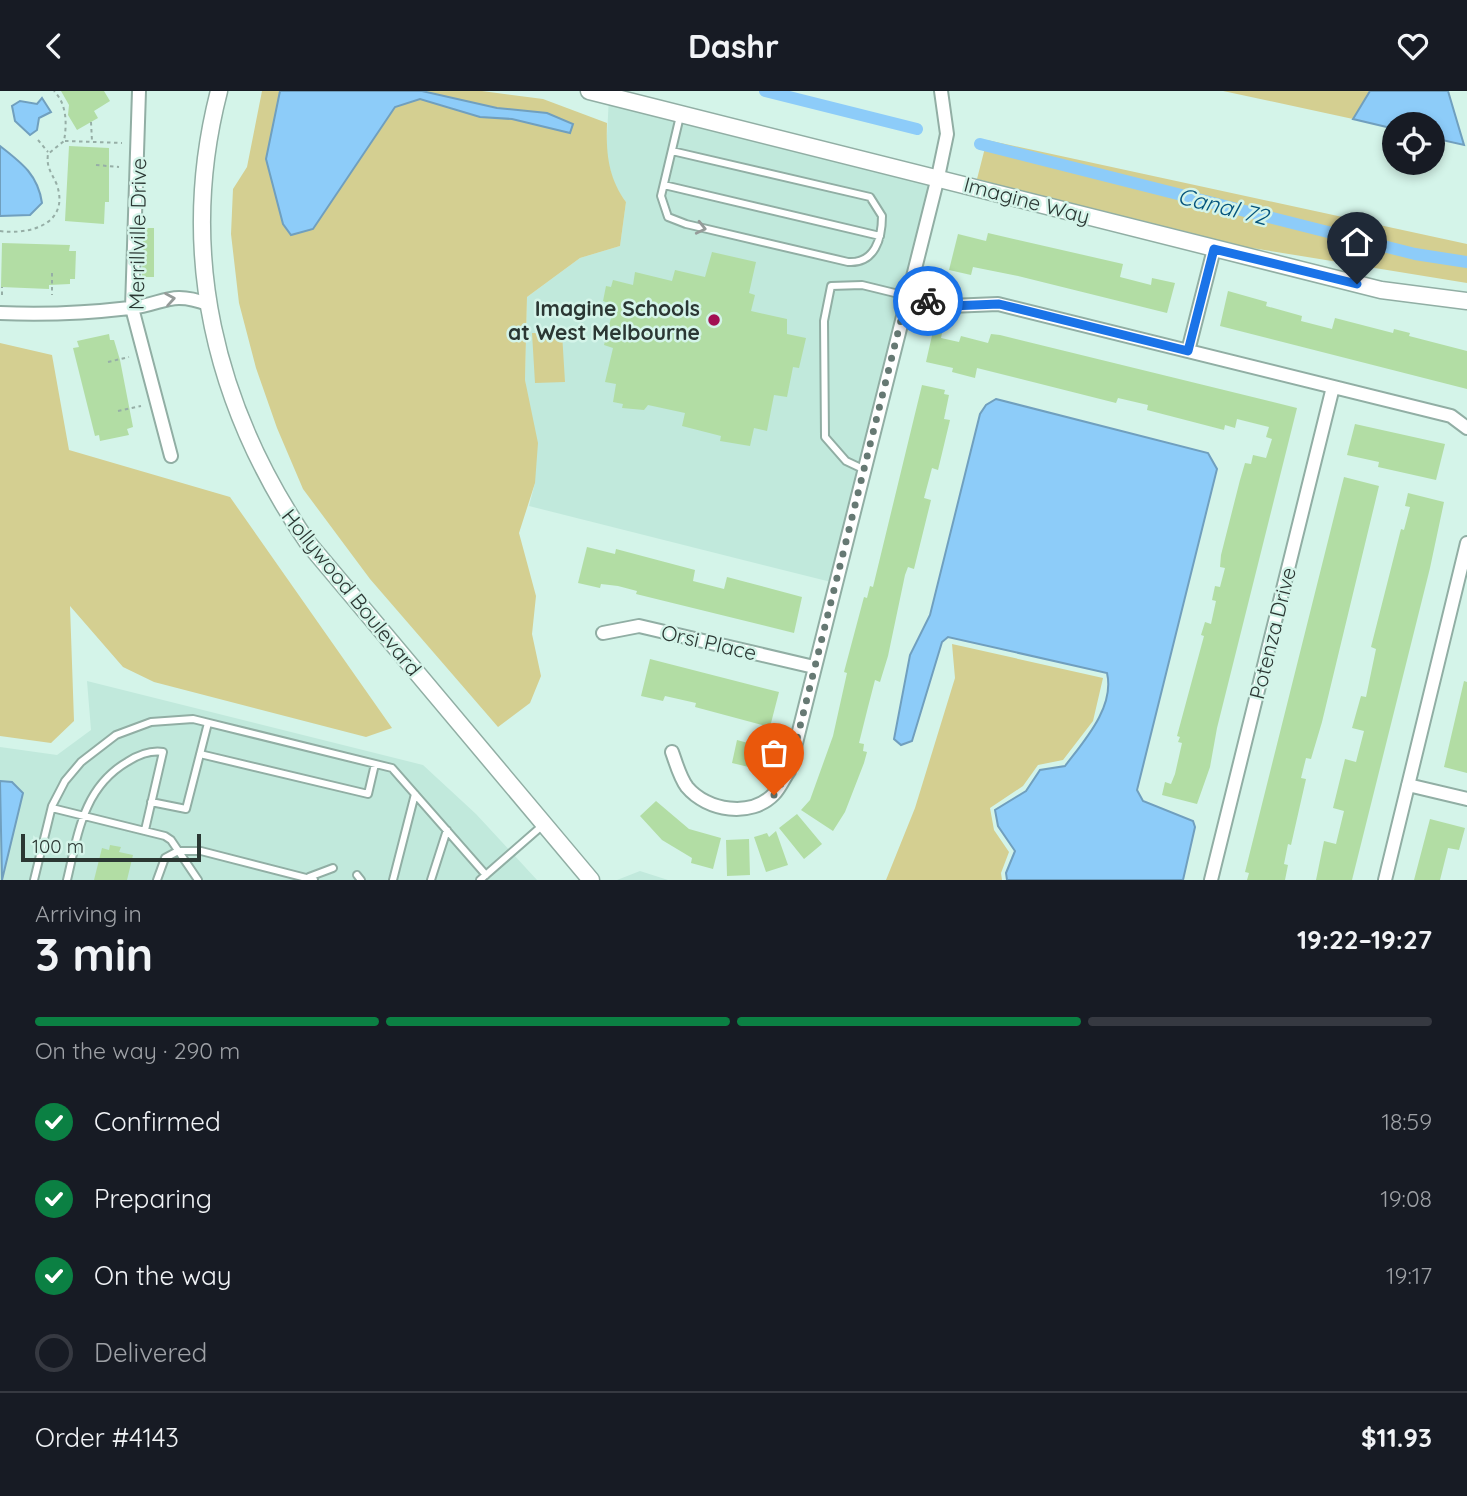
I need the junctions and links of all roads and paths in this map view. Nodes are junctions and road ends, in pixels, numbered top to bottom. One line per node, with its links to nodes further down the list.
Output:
1 (54, 91): 7 (path)
2 (139, 91): 30 (street, Merrillville Drive)
3 (219, 91): 29 (street, Hollywood Boulevard)
4 (589, 91): 8 (street, Imagine Way)
5 (941, 91): 18 (street)
6 (64, 95): 7 (path)
7 (59, 97): 11 (path)
8 (680, 114): 14 (lane); 18 (street, Imagine Way)
9 (91, 122): 12 (path)
10 (38, 140): 15 (path)
11 (64, 141): 12 (path); 15 (path)
12 (91, 142): 13 (path)
13 (122, 143)
14 (672, 151): 19 (lane); 21 (lane)
15 (49, 153): 20 (path)
16 (96, 165): 17 (path)
17 (119, 167)
18 (938, 177): 22 (street, Imagine Way); 27 (street)
19 (664, 185): 21 (lane); 21 (lane, one-way to 21)
20 (0, 232)
21 (880, 236)
22 (1214, 249): 28 (street, Imagine Way); 32 (street)
23 (52, 273): 26 (path)
24 (2, 287): 25 (path)
25 (2, 295)
26 (52, 295)
27 (907, 296): 32 (street); 40 (street); 40 (lane)
28 (1467, 301)
29 (208, 304): 30 (street, one-way to 29); 54 (street, Hollywood Boulevard)
30 (132, 308): 31 (street); 39 (street, Merrillville Drive)
31 (0, 313)
32 (1188, 351): 35 (street)
33 (129, 357): 34 (path)
34 (108, 362)
35 (1333, 387): 38 (street); 69 (street, Potenza Drive)
36 (141, 406): 37 (path)
37 (118, 411)
38 (1467, 428)
39 (171, 456)
40 (863, 469): 43 (street)
41 (1467, 543): 48 (street)
42 (603, 633): 43 (street, Orsi Place)
43 (814, 667): 45 (street)
44 (208, 723): 46 (lane); 47 (lane); 52 (lane)
45 (671, 752)
46 (200, 754): 47 (lane); 51 (lane)
47 (375, 764): 49 (lane)
48 (1408, 785): 50 (street); 70 (street)
49 (415, 794): 56 (lane); 65 (lane)
50 (1467, 799)
51 (152, 802): 53 (lane); 55 (lane)
52 (52, 808): 53 (lane); 61 (lane)
53 (83, 815): 55 (lane); 62 (lane)
54 (544, 824): 59 (lane); 68 (street, Hollywood Boulevard)
55 (145, 830): 57 (lane)
56 (447, 830): 59 (lane); 66 (lane)
57 (178, 851): 60 (lane); 63 (lane); 64 (lane)
58 (333, 868): 60 (lane)
59 (486, 875): 67 (lane)
60 (310, 879)
61 (34, 880)
62 (66, 880)
63 (157, 880)
64 (198, 880)
65 (393, 880)
66 (432, 880)
67 (480, 880)
68 (591, 880)
69 (1211, 880)
70 (1385, 880)

